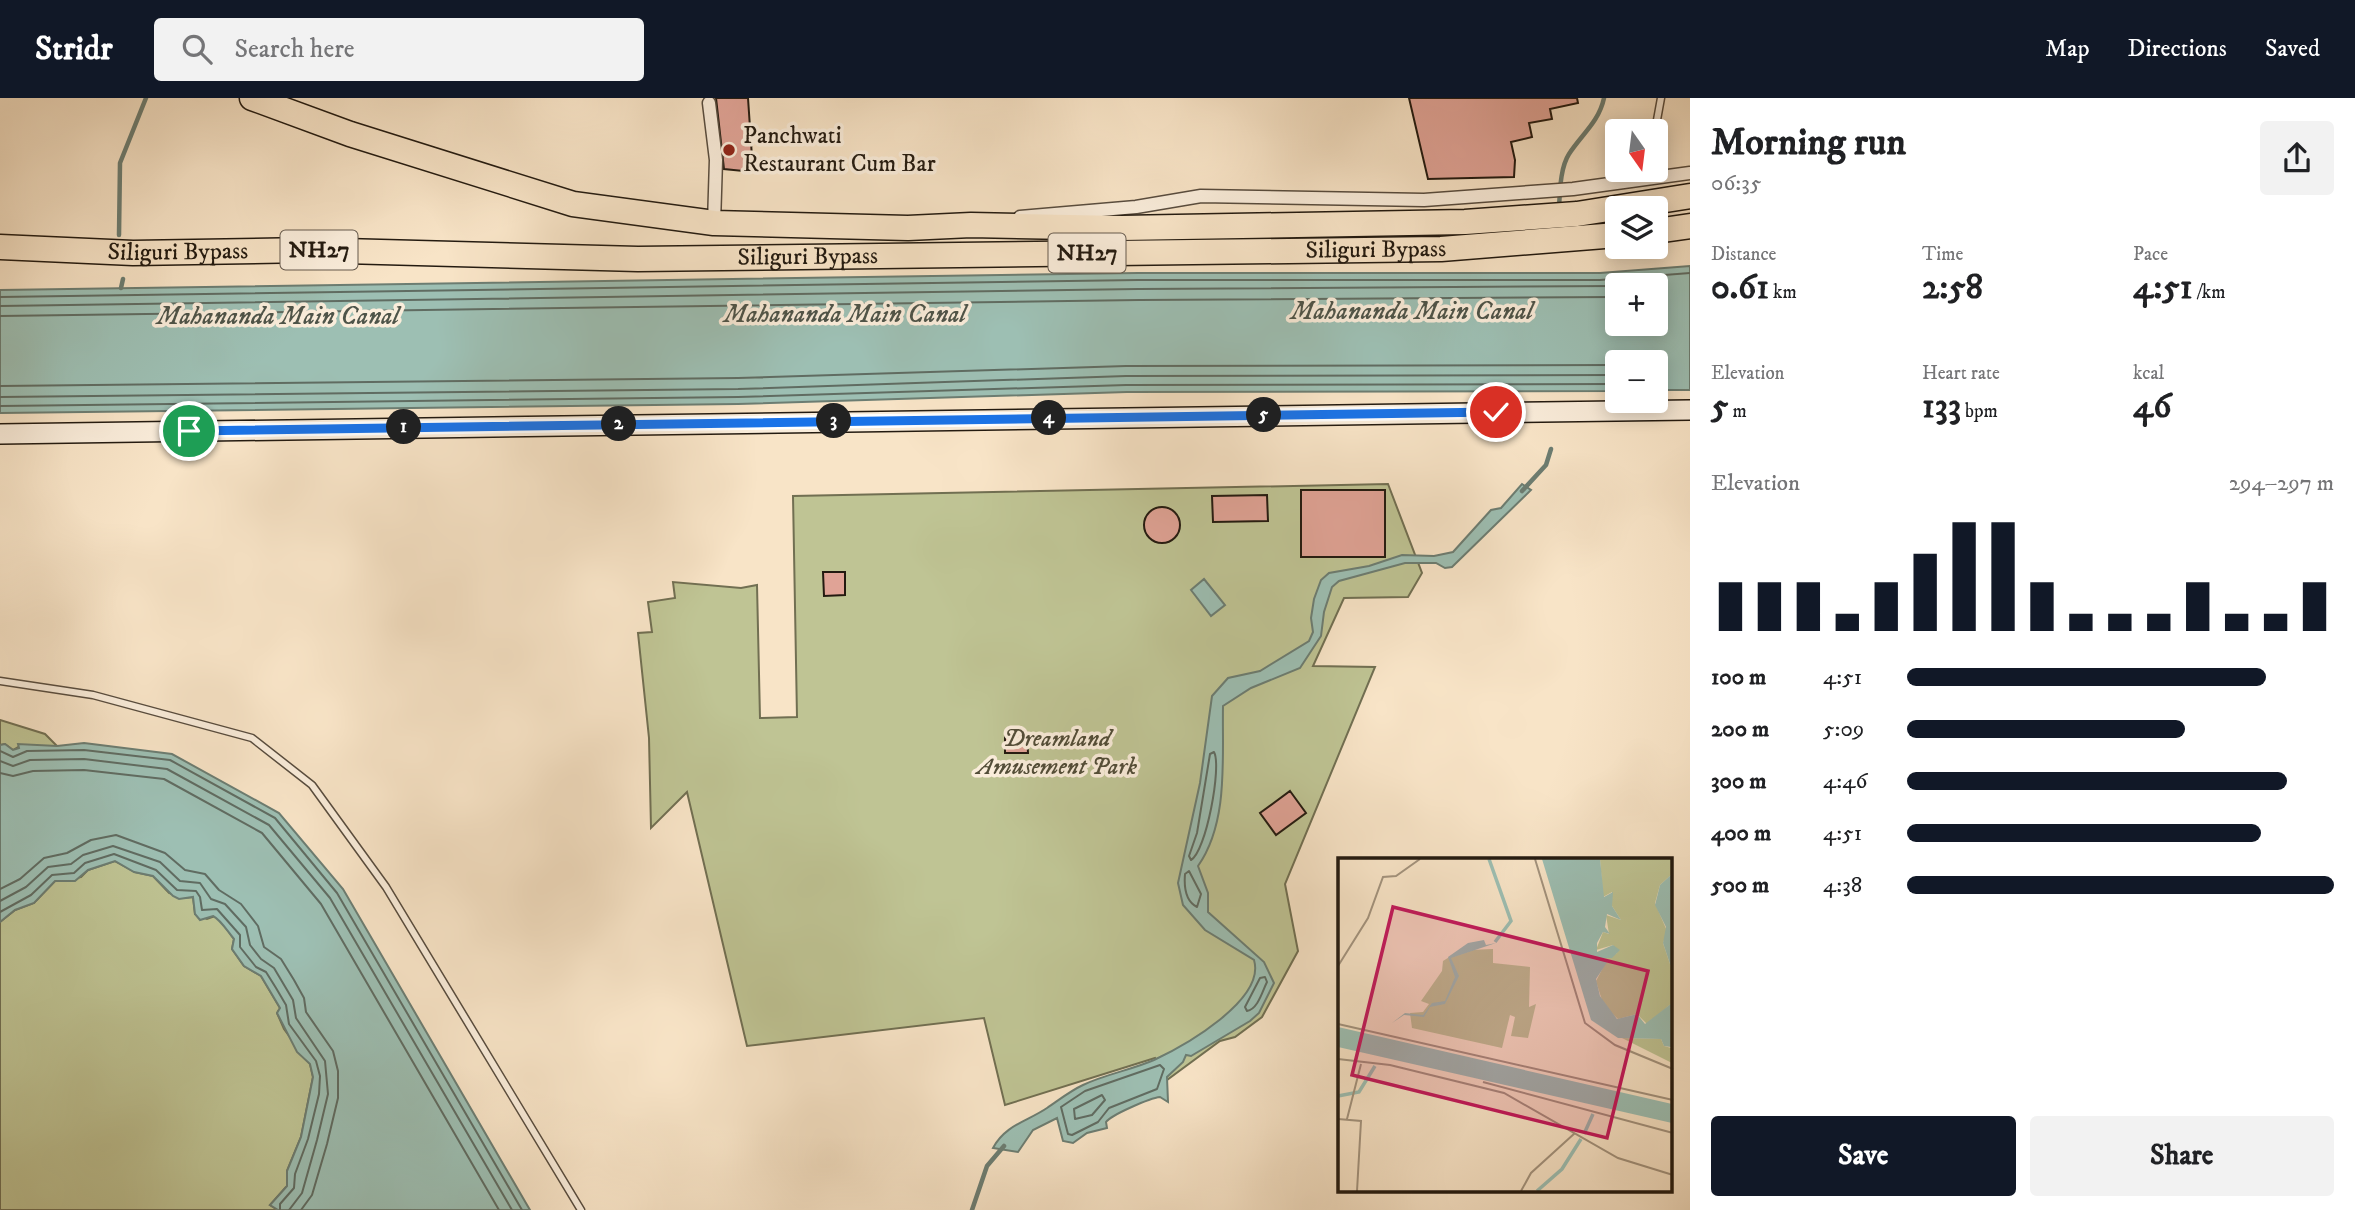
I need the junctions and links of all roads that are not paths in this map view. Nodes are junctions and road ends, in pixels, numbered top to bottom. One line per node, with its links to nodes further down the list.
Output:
1 (252, 98): 10 (highway, NH27)
2 (1661, 98): 4 (lane)
3 (709, 103): 10 (street)
4 (1657, 119)
5 (1690, 173): 6 (street)
6 (1668, 174)
7 (1610, 182): 9 (street)
8 (1690, 196): 9 (highway, NH27)
9 (1533, 204): 10 (highway, NH27)
10 (714, 223)
11 (1690, 226): 12 (highway)
12 (1668, 229)
13 (1605, 236): 14 (highway, Siliguri Bypass / NH27)
14 (0, 247)
15 (1690, 411): 16 (street)
16 (0, 434)
17 (0, 681): 18 (lane)
18 (581, 1210)

